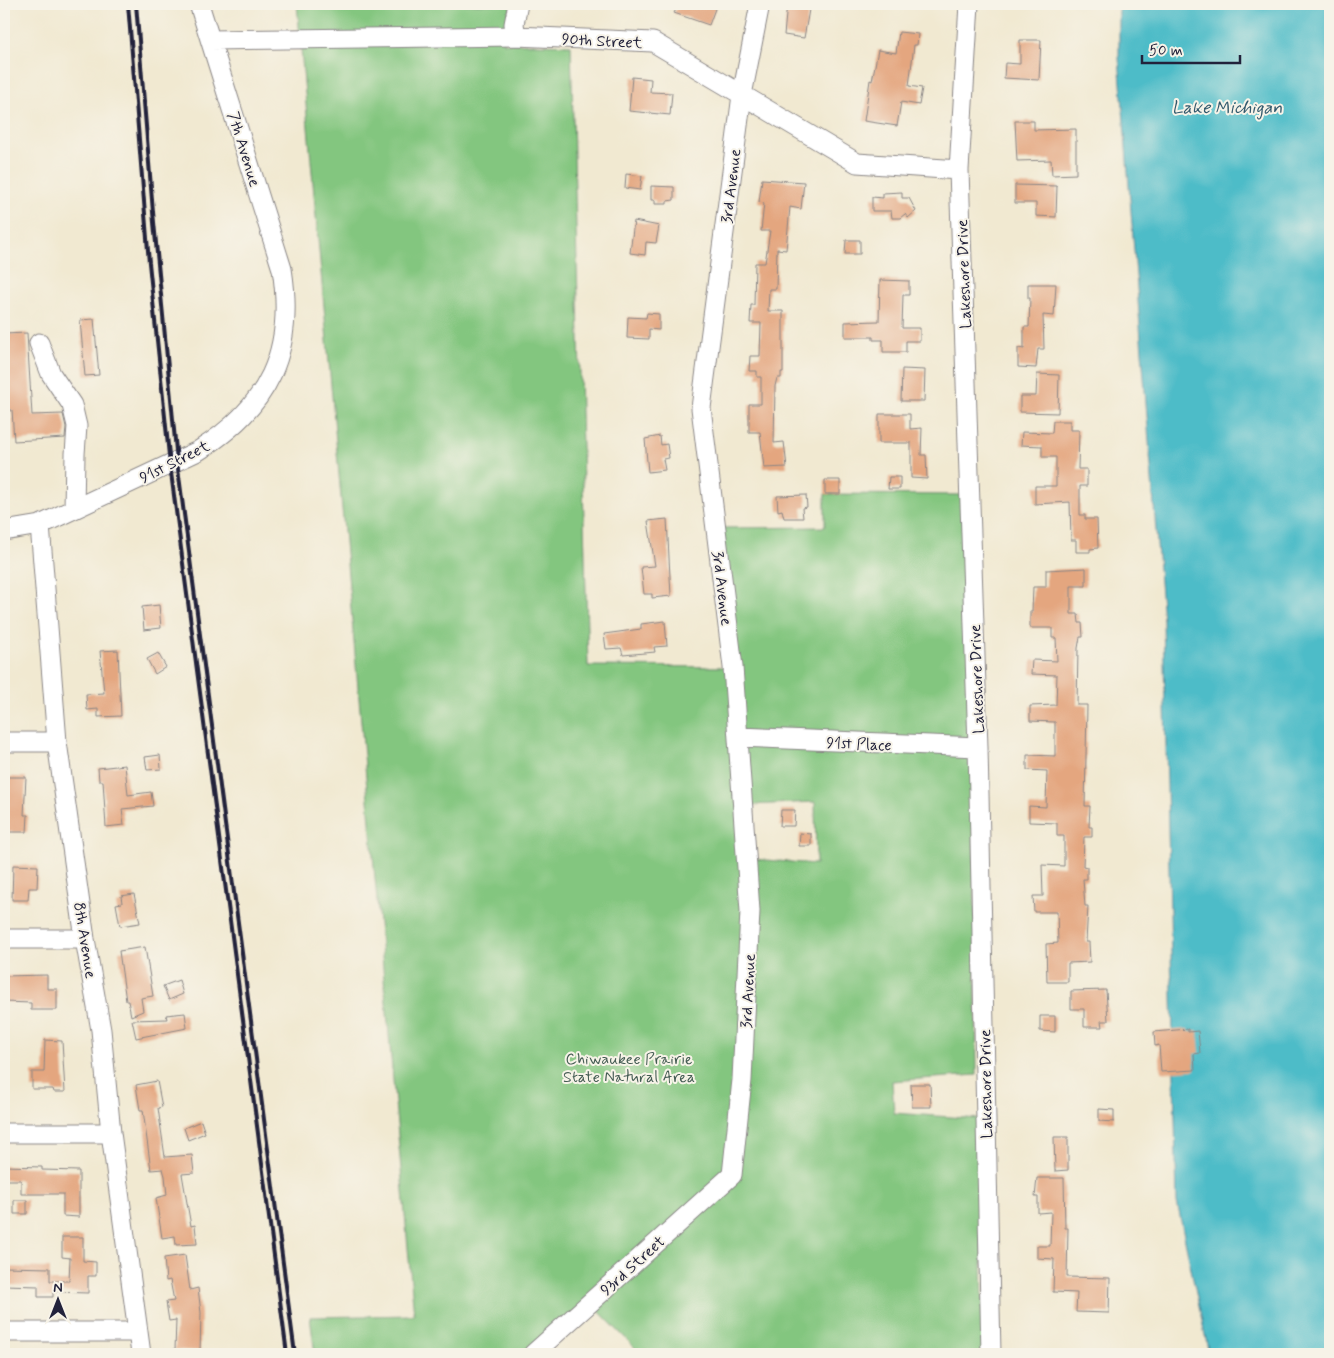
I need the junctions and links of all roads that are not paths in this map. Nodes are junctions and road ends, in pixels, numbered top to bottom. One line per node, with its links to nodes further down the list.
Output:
1 (199, 4): 6 (street, 7th Avenue)
2 (518, 4): 5 (street)
3 (760, 4): 7 (street, 3rd Avenue)
4 (969, 4): 8 (street, Lakeshore Drive)
5 (516, 36): 6 (street, 90th Street); 7 (street, 90th Street)
6 (211, 40): 9 (street, 7th Avenue)
7 (742, 95): 8 (street, 90th Street); 14 (street, 3rd Avenue)
8 (959, 170): 17 (street, Lakeshore Drive)
9 (287, 295): 11 (street, 91st Street)
10 (39, 343): 11 (street)
11 (74, 509): 12 (street, 91st Street)
12 (40, 525): 13 (street, 91st Street); 16 (street, 8th Avenue)
13 (4, 531)
14 (739, 737): 17 (street, 91st Place); 22 (street, 3rd Avenue)
15 (4, 742): 16 (street)
16 (58, 742): 19 (street, 8th Avenue)
17 (978, 747): 27 (street, Lakeshore Drive)
18 (4, 939): 19 (street)
19 (85, 939): 21 (street, 8th Avenue)
20 (4, 1133): 21 (street)
21 (111, 1133): 24 (street, 8th Avenue)
22 (732, 1175): 26 (street, 93rd Street)
23 (4, 1332): 24 (street)
24 (138, 1332): 25 (street, 8th Avenue)
25 (141, 1354)
26 (533, 1354)
27 (991, 1354)

